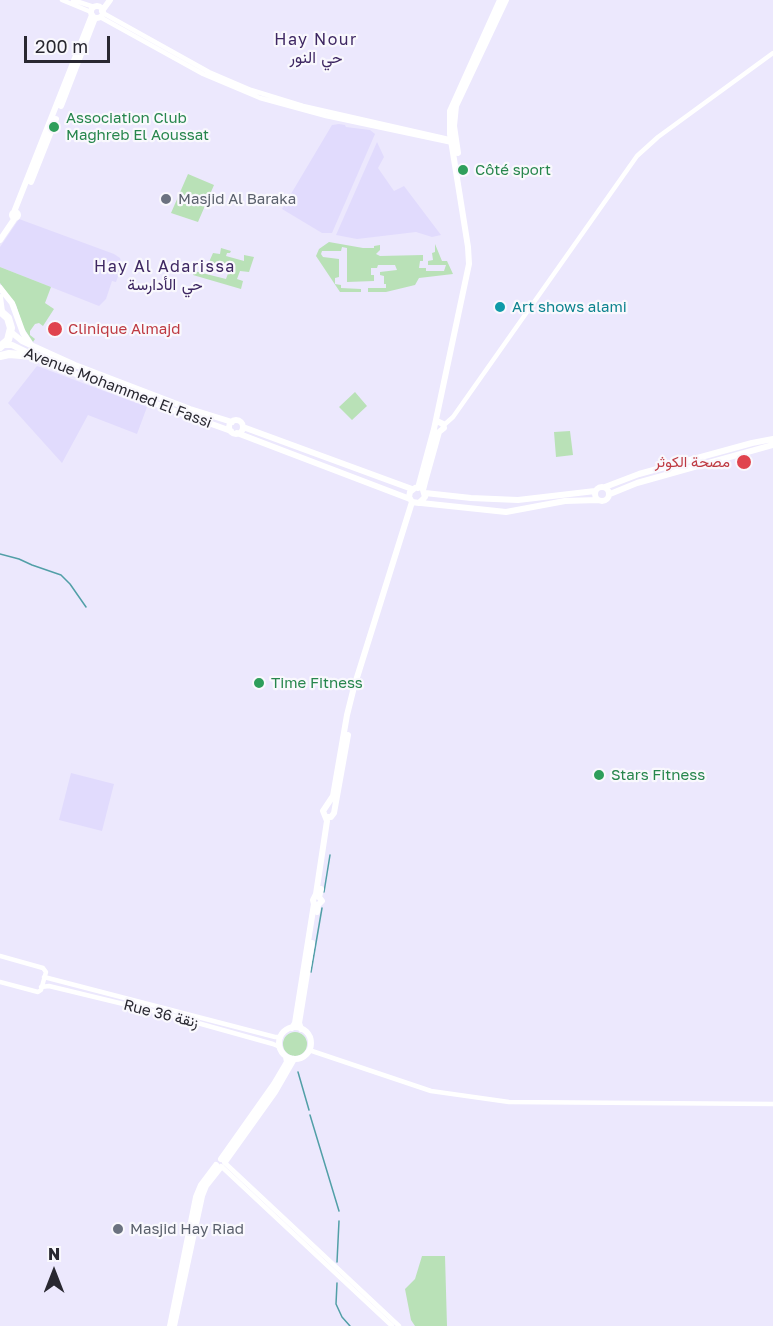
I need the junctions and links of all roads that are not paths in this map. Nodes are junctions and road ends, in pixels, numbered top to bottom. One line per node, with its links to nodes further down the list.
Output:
1 (62, 0): 7 (street)
2 (73, 0): 7 (street)
3 (104, 0): 7 (main road)
4 (110, 0): 7 (main road)
5 (500, 0): 9 (main road)
6 (506, 0): 9 (main road)
7 (97, 12): 9 (street); 10 (main road)
8 (773, 53): 21 (street)
9 (454, 141): 21 (main road)
10 (15, 215): 11 (main road); 12 (main road)
11 (0, 235)
12 (0, 240)
13 (0, 288): 18 (main road)
14 (0, 297): 15 (main road)
15 (1, 311): 16 (highway)
16 (11, 332): 17 (highway); 18 (main road, Avenue Mohammed El Fassi)
17 (2, 346): 18 (main road, Avenue Mohammed El Fassi)
18 (33, 352): 19 (highway); 20 (main road, Avenue Mohammed El Fassi); 23 (main road, Avenue Mohammed El Fassi)
19 (0, 356)
20 (231, 422): 22 (main road, Avenue Mohammed El Fassi); 23 (main road, Avenue Mohammed El Fassi)
21 (438, 426): 27 (main road)
22 (243, 427): 23 (main road); 27 (main road, Avenue Mohammed El Fassi)
23 (234, 432): 31 (main road, Avenue Mohammed El Fassi)
24 (773, 439): 26 (main road)
25 (773, 445): 29 (main road)
26 (605, 487): 28 (main road); 29 (main road)
27 (419, 490): 28 (main road, Avenue Mohammed El Fassi); 31 (main road); 31 (main road)
28 (595, 491): 30 (main road)
29 (610, 494): 30 (main road)
30 (598, 500): 31 (main road, Avenue Mohammed El Fassi)
31 (415, 502): 32 (main road)
32 (316, 905): 37 (main road); 38 (main road)
33 (0, 956): 34 (street)
34 (44, 977): 36 (street); 39 (street, Rue 36 زنقة)
35 (0, 982): 36 (street, Rue 36 زنقة)
36 (42, 987): 40 (street, Rue 36 زنقة)
37 (292, 1028): 38 (main road); 39 (main road)
38 (301, 1029): 41 (main road)
39 (281, 1036): 40 (main road)
40 (280, 1047): 42 (main road)
41 (309, 1050): 43 (main road); 44 (street)
42 (286, 1056): 43 (main road); 45 (main road)
43 (294, 1059): 45 (main road)
44 (773, 1104)
45 (222, 1164): 46 (main road); 47 (street); 48 (street)
46 (172, 1326)
47 (392, 1326)
48 (399, 1326)

